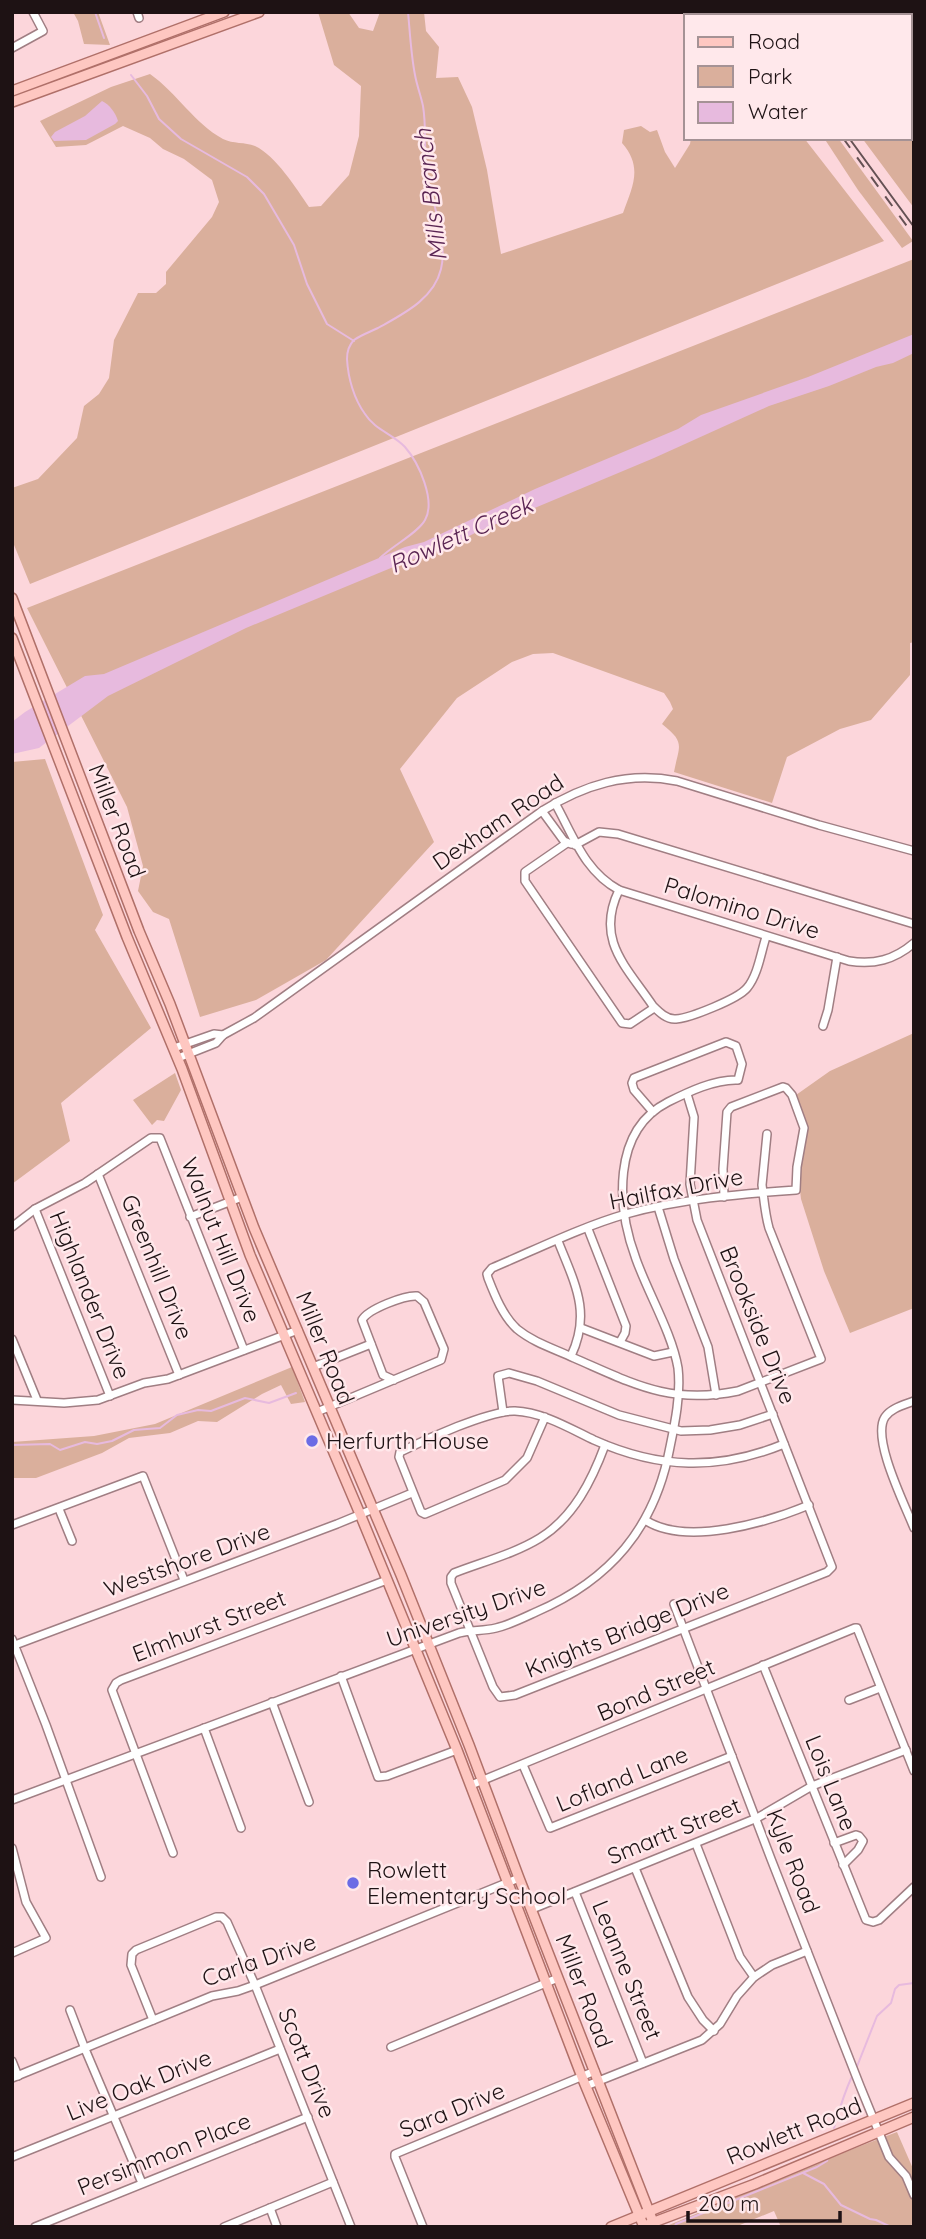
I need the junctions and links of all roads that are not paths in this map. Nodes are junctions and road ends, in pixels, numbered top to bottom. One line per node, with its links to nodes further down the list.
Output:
1 (33, 12): 6 (street)
2 (224, 12): 4 (main road)
3 (259, 12): 5 (main road)
4 (207, 15): 5 (street); 7 (main road)
5 (213, 30): 7 (main road)
6 (12, 48)
7 (13, 97)
8 (12, 598): 22 (main road, Miller Road)
9 (12, 638): 23 (main road, Miller Road)
10 (555, 803): 11 (street, Dexham Road); 12 (street, Palomino Drive); 13 (street, Dexham Road)
11 (542, 811): 12 (street, Palomino Drive); 21 (street, Dexham Road)
12 (571, 844): 14 (street, Palomino Drive); 15 (street); 19 (street)
13 (914, 851)
14 (618, 890): 16 (street, Palomino Drive); 19 (street)
15 (914, 924)
16 (766, 936): 18 (street, Palomino Drive); 19 (street)
17 (914, 943): 18 (street, Palomino Drive)
18 (837, 957): 20 (street)
19 (654, 1008)
20 (823, 1026)
21 (223, 1035): 22 (street, Dexham Road); 24 (street, Dexham Road)
22 (185, 1044): 23 (street, Dexham Road); 24 (main road, Miller Road)
23 (174, 1048): 25 (main road, Miller Road)
24 (188, 1054): 25 (street, Dexham Road); 31 (main road, Miller Road)
25 (177, 1058): 34 (main road, Miller Road)
26 (687, 1094): 27 (street); 27 (street); 33 (street, Brookside Drive)
27 (653, 1112): 37 (street, University Drive)
28 (767, 1134): 30 (street)
29 (98, 1174): 36 (street); 38 (street, Walnut Hill Drive); 52 (street, Greenhill Drive)
30 (763, 1192): 32 (street, Hailfax Drive); 32 (street, Hailfax Drive); 54 (street)
31 (242, 1197): 34 (street); 43 (main road, Miller Road)
32 (724, 1197): 33 (street, Hailfax Drive)
33 (692, 1201): 35 (street, Hailfax Drive); 54 (street, Brookside Drive)
34 (229, 1202): 38 (street); 44 (main road, Miller Road)
35 (658, 1208): 37 (street, Hailfax Drive); 56 (street)
36 (35, 1209): 39 (street); 57 (street, Highlander Drive)
37 (625, 1214): 40 (street, Hailfax Drive); 49 (street, University Drive)
38 (190, 1217): 48 (street, Walnut Hill Drive)
39 (12, 1227)
40 (588, 1229): 41 (street, Hailfax Drive); 46 (street)
41 (558, 1241): 42 (street); 50 (street, Hailfax Drive)
42 (581, 1328): 46 (street); 50 (street)
43 (298, 1330): 44 (street); 51 (main road, Miller Road)
44 (285, 1335): 48 (street); 64 (main road, Miller Road)
45 (12, 1339): 59 (street)
46 (620, 1342): 49 (street)
47 (371, 1344): 51 (street); 53 (street); 53 (street)
48 (244, 1350): 52 (street)
49 (673, 1352): 55 (street, University Drive)
50 (571, 1356): 55 (street)
51 (313, 1367): 61 (main road, Miller Road)
52 (179, 1375): 57 (street)
53 (394, 1380): 61 (street)
54 (761, 1382): 56 (street); 63 (street, Brookside Drive)
55 (678, 1395): 56 (street); 66 (street, University Drive)
56 (716, 1395)
57 (110, 1396): 59 (street)
58 (12, 1400): 59 (street)
59 (37, 1400)
60 (914, 1401): 79 (street)
61 (330, 1411): 64 (main road); 69 (main road, Miller Road)
62 (503, 1412): 65 (street); 66 (street); 72 (street)
63 (773, 1414): 66 (street); 67 (street, Brookside Drive)
64 (319, 1416): 71 (main road, Miller Road)
65 (545, 1418): 68 (street); 72 (street)
66 (673, 1429): 70 (street, University Drive)
67 (784, 1444): 70 (street); 73 (street, Brookside Drive)
68 (605, 1445): 70 (street); 86 (street)
69 (351, 1459): 71 (main road); 75 (main road, Miller Road)
70 (668, 1461): 77 (street, University Drive)
71 (339, 1464): 76 (main road, Miller Road)
72 (412, 1493): 75 (street, Westshore Drive)
73 (809, 1505): 77 (street); 81 (street, Brookside Drive)
74 (59, 1509): 78 (street); 80 (street); 82 (street)
75 (373, 1509): 76 (street, Westshore Drive); 88 (main road, Miller Road)
76 (360, 1514): 82 (street, Westshore Drive); 83 (main road, Miller Road)
77 (645, 1520): 86 (street, University Drive)
78 (12, 1525)
79 (914, 1528)
80 (72, 1541)
81 (832, 1563): 85 (street, Knights Bridge Drive)
82 (184, 1580): 87 (street, Westshore Drive)
83 (387, 1580): 89 (main road, Miller Road); 99 (street, Elmhurst Street)
84 (674, 1604): 85 (street, Kyle Road)
85 (684, 1627): 86 (street, Knights Bridge Drive); 93 (street, Kyle Road)
86 (470, 1630): 88 (street, University Drive)
87 (13, 1642): 103 (street)
88 (429, 1645): 89 (street, University Drive); 104 (main road, Miller Road)
89 (416, 1649): 91 (street, University Drive); 97 (main road, Miller Road)
90 (763, 1665): 92 (street, Bond Street); 93 (street, Bond Street); 106 (street, Lois Lane)
91 (341, 1676): 95 (street, University Drive); 97 (street)
92 (880, 1688): 94 (street); 98 (street)
93 (707, 1690): 100 (street, Kyle Road); 101 (street, Bond Street)
94 (849, 1700)
95 (272, 1702): 96 (street, University Drive); 108 (street)
96 (204, 1728): 99 (street, University Drive); 110 (street)
97 (457, 1750): 105 (main road, Miller Road)
98 (906, 1750): 102 (street); 106 (street, Smartt Street)
99 (135, 1754): 103 (street, University Drive); 114 (street, Elmhurst Street)
100 (732, 1756): 101 (street, Lofland Lane); 109 (street, Kyle Road)
101 (523, 1765): 104 (street, Bond Street)
102 (914, 1771)
103 (65, 1780): 107 (street, University Drive); 117 (street)
104 (483, 1780): 105 (street, Bond Street); 118 (main road, Miller Road)
105 (471, 1785): 119 (main road, Miller Road)
106 (812, 1786): 109 (street, Smartt Street); 111 (street, Lois Lane)
107 (12, 1800)
108 (309, 1802)
109 (757, 1818): 112 (street, Smartt Street); 123 (street, Kyle Road)
110 (241, 1828)
111 (834, 1843): 115 (street, Lois Lane); 115 (street)
112 (696, 1844): 116 (street, Smartt Street); 125 (street)
113 (12, 1848): 124 (street)
114 (173, 1853)
115 (843, 1865): 120 (street, Lois Lane)
116 (635, 1868): 121 (street, Smartt Street); 131 (street)
117 (101, 1877)
118 (519, 1878): 119 (street, Carla Drive); 122 (main road, Miller Road)
119 (507, 1883): 127 (main road, Miller Road); 128 (street, Carla Drive)
120 (914, 1887)
121 (575, 1892): 122 (street, Smartt Street); 136 (street, Leanne Street)
122 (532, 1909): 126 (main road, Miller Road)
123 (807, 1951): 125 (street); 144 (street, Kyle Road)
124 (12, 1953)
125 (754, 1977): 131 (street)
126 (558, 1978): 127 (street); 137 (main road, Miller Road)
127 (546, 1983): 132 (street); 139 (main road, Miller Road)
128 (255, 1984): 130 (street, Carla Drive); 130 (street, Scott Drive); 134 (street, Scott Drive)
129 (70, 2010): 133 (street)
130 (153, 2020): 133 (street, Carla Drive)
131 (714, 2031): 136 (street)
132 (391, 2047)
133 (85, 2049): 138 (street, Carla Drive); 141 (street)
134 (280, 2049): 141 (street, Live Oak Drive); 142 (street, Scott Drive)
135 (12, 2061): 138 (street)
136 (643, 2063): 137 (street)
137 (597, 2076): 139 (street); 151 (main road, Miller Road)
138 (15, 2077)
139 (584, 2081): 152 (main road, Miller Road); 159 (street, Sara Drive)
140 (914, 2103): 144 (main road, Rowlett Road)
141 (115, 2115): 146 (street, Live Oak Drive); 148 (street)
142 (308, 2117): 147 (street, Scott Drive); 148 (street, Persimmon Place)
143 (914, 2117): 145 (main road, Rowlett Road)
144 (874, 2119): 145 (street, Kyle Road); 151 (main road, Rowlett Road)
145 (879, 2132): 149 (street, Kyle Road); 153 (main road, Rowlett Road)
146 (12, 2157)
147 (333, 2182): 150 (street); 158 (street, Scott Drive)
148 (142, 2183): 155 (street, Persimmon Place)
149 (914, 2195)
150 (270, 2208): 156 (street); 157 (street)
151 (650, 2211): 152 (main road, Rowlett Road); 153 (main road, Miller Road)
152 (639, 2216): 154 (main road, Miller Road); 160 (main road, Rowlett Road)
153 (654, 2224): 154 (main road, Rowlett Road)
154 (643, 2226)
155 (35, 2227)
156 (224, 2227)
157 (277, 2227)
158 (351, 2227)
159 (423, 2227)
160 (611, 2227)

